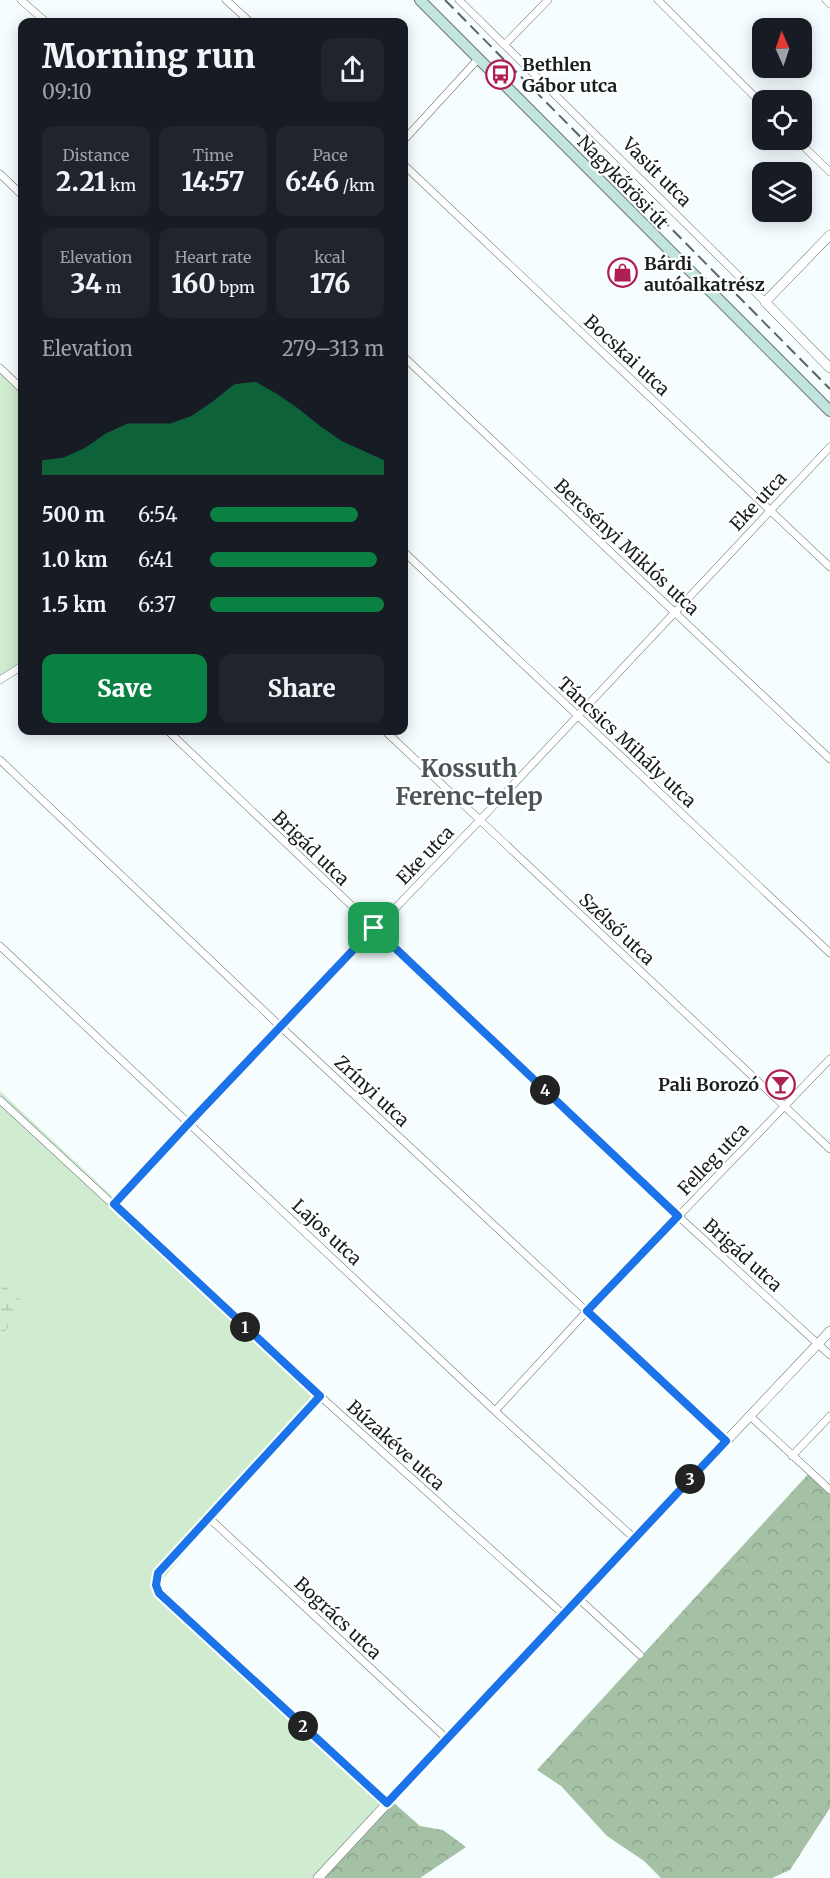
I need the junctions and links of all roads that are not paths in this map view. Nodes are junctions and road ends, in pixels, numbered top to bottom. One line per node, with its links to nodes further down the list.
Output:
1 (21, 0): 9 (street)
2 (226, 0): 10 (street)
3 (420, 0): 12 (main road, Nagykőrösi út)
4 (459, 0): 11 (street, Vasút utca)
5 (549, 0): 11 (street)
6 (658, 0): 13 (street)
7 (826, 0): 8 (street)
8 (830, 4)
9 (41, 18)
10 (246, 18)
11 (504, 45): 21 (street, Vasút utca)
12 (479, 58): 14 (street); 26 (main road, Nagykőrösi út)
13 (752, 94)
14 (408, 136)
15 (807, 150): 17 (street)
16 (408, 169): 28 (street, Bocskai utca)
17 (830, 172)
18 (0, 174): 19 (street)
19 (18, 191)
20 (830, 235): 21 (street)
21 (765, 302): 24 (street, Vasút utca)
22 (408, 361): 31 (street, Bercsényi Miklós utca)
23 (0, 368): 25 (street)
24 (830, 368)
25 (18, 385)
26 (830, 411)
27 (830, 447): 28 (street, Eke utca)
28 (769, 510): 30 (street, Bocskai utca); 31 (street, Eke utca)
29 (408, 556): 34 (street, Táncsics Mihály utca)
30 (830, 567)
31 (675, 613): 34 (street, Eke utca); 37 (street, Bercsényi Miklós utca)
32 (18, 669): 33 (street)
33 (0, 680)
34 (576, 716): 39 (street, Eke utca); 42 (street, Táncsics Mihály utca)
35 (171, 735): 40 (street, Brigád utca)
36 (389, 735): 39 (street, Szélső utca)
37 (830, 759)
38 (0, 760): 43 (street, Zrínyi utca)
39 (480, 820): 40 (street, Eke utca); 46 (street, Szélső utca)
40 (374, 928): 43 (street, Eke utca); 50 (street, Brigád utca)
41 (0, 946): 47 (street, Lajos utca)
42 (830, 953)
43 (281, 1027): 47 (street, Eke utca); 51 (street, Zrínyi utca)
44 (830, 1059): 46 (street, Felleg utca)
45 (0, 1100): 49 (street, Búzakéve utca)
46 (784, 1106): 48 (street, Szélső utca); 50 (street, Felleg utca)
47 (189, 1123): 49 (street, Eke utca); 56 (street, Lajos utca)
48 (830, 1149)
49 (114, 1204): 55 (street, Búzakéve utca)
50 (678, 1216): 51 (street, Felleg utca); 53 (street, Brigád utca)
51 (587, 1311): 56 (street, Felleg utca); 59 (street, Zrínyi utca)
52 (830, 1331): 53 (street)
53 (818, 1344): 54 (street, Brigád utca); 57 (street)
54 (830, 1355)
55 (320, 1396): 62 (street); 65 (street, Búzakéve utca)
56 (495, 1411): 63 (street, Lajos utca)
57 (750, 1416): 59 (street); 60 (street)
58 (830, 1416): 60 (street)
59 (726, 1441): 63 (street)
60 (792, 1456): 61 (street)
61 (830, 1490)
62 (209, 1518): 67 (street, Bogrács utca); 68 (street)
63 (634, 1538): 64 (street)
64 (578, 1598): 65 (street); 66 (street)
65 (563, 1614): 67 (street)
66 (640, 1655)
67 (448, 1740): 68 (street)
68 (387, 1803): 69 (street)
69 (318, 1878)

